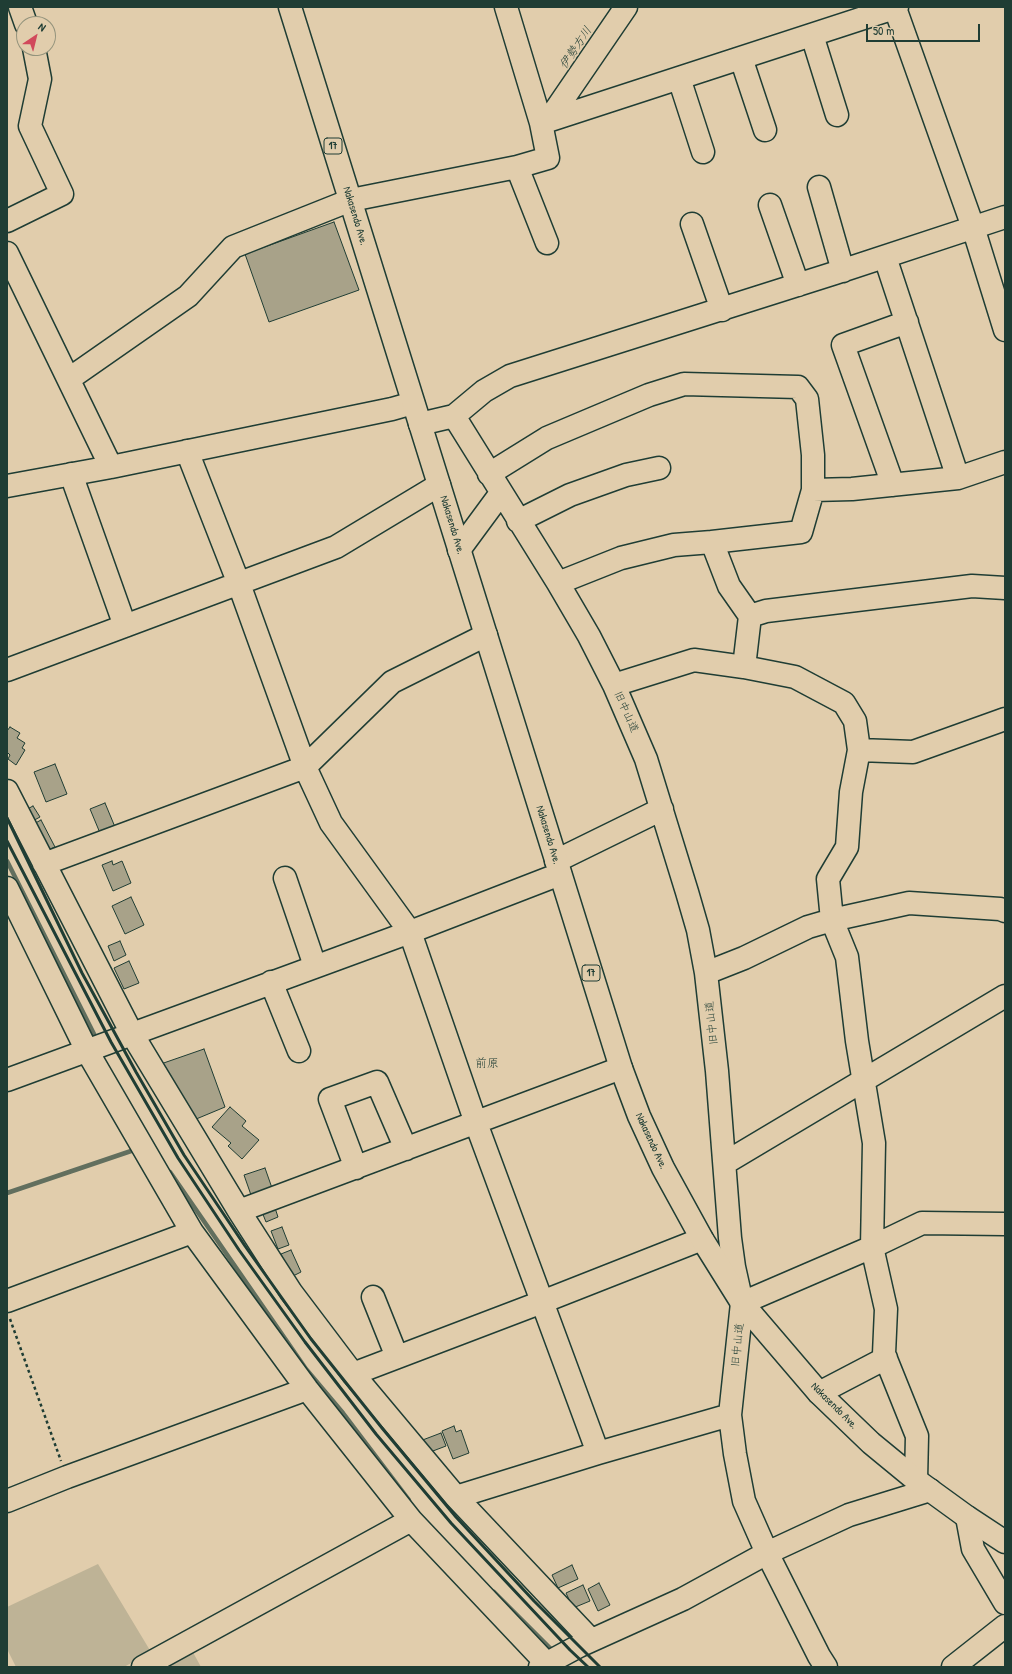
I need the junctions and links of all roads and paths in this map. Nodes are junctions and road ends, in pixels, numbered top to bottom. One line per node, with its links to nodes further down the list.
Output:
1 (290, 7): 15 (main road, Nakasendo Ave. / 17)
2 (506, 7): 10 (main road)
3 (626, 7): 10 (main road)
4 (896, 7): 5 (main road); 20 (main road)
5 (812, 35): 7 (main road); 9 (main road)
6 (36, 56): 18 (main road)
7 (741, 58): 8 (main road); 11 (main road)
8 (679, 78): 10 (main road); 12 (main road)
9 (836, 115)
10 (544, 122): 13 (main road)
11 (765, 130)
12 (703, 152)
13 (517, 167): 15 (main road); 21 (main road)
14 (819, 188): 24 (main road)
15 (350, 200): 29 (main road); 30 (main road, Nakasendo Ave. / 17)
16 (770, 205): 25 (main road)
17 (1005, 217): 20 (main road)
18 (7, 221)
19 (692, 224): 26 (main road)
20 (973, 227): 23 (main road); 28 (main road)
21 (547, 243)
22 (7, 253): 29 (main road)
23 (885, 257): 24 (main road); 27 (main road)
24 (843, 270): 25 (main road)
25 (798, 285): 26 (main road)
26 (722, 310): 31 (main road)
27 (906, 322): 39 (main road); 41 (main road)
28 (1005, 330)
29 (69, 379): 35 (main road)
30 (413, 403): 32 (main road, Nakasendo Ave. / 17); 33 (main road)
31 (454, 416): 32 (main road); 38 (main road, 旧中山道)
32 (420, 424): 40 (main road, Nakasendo Ave. / 17)
33 (187, 452): 35 (main road); 49 (main road)
34 (1005, 462): 39 (main road)
35 (111, 467): 37 (main road)
36 (659, 468): 45 (main road)
37 (71, 474): 42 (main road); 52 (main road)
38 (489, 474): 43 (main road); 44 (main road, 旧中山道)
39 (958, 478): 41 (main road)
40 (439, 485): 47 (main road, Nakasendo Ave. / 17); 49 (main road)
41 (893, 485): 43 (main road)
42 (7, 486)
43 (813, 490): 46 (main road)
44 (501, 493): 45 (main road, 旧中山道); 47 (main road)
45 (518, 521): 48 (main road, 旧中山道)
46 (712, 542): 48 (main road); 51 (main road)
47 (459, 550): 53 (main road, Nakasendo Ave. / 17)
48 (558, 583): 56 (main road, 旧中山道)
49 (239, 584): 52 (main road); 59 (main road)
50 (1005, 588): 51 (main road)
51 (750, 616): 54 (main road)
52 (124, 626): 55 (main road)
53 (486, 635): 59 (main road); 63 (main road, Nakasendo Ave. / 17)
54 (744, 667): 56 (main road); 58 (main road)
55 (7, 670)
56 (614, 685): 61 (main road, 旧中山道)
57 (1005, 719): 58 (main road)
58 (859, 750): 67 (main road)
59 (305, 767): 62 (main road); 68 (main road)
60 (7, 791): 62 (main road)
61 (662, 809): 63 (main road); 70 (main road, 旧中山道)
62 (44, 864): 73 (main road)
63 (558, 868): 68 (main road); 76 (main road, Nakasendo Ave. / 17)
64 (286, 878): 69 (main road)
65 (7, 888): 74 (main road)
66 (1005, 911): 67 (main road)
67 (832, 920): 70 (main road); 78 (main road)
68 (410, 932): 69 (main road); 79 (main road)
69 (315, 966): 71 (main road)
70 (706, 973): 81 (main road, 旧中山道)
71 (271, 982): 73 (main road); 75 (main road)
72 (1005, 996): 78 (main road)
73 (132, 1034): 74 (main road); 83 (main road)
74 (87, 1051): 77 (main road); 85 (main road)
75 (299, 1051)
76 (621, 1068): 79 (main road); 86 (main road, Nakasendo Ave. / 17)
77 (7, 1080)
78 (865, 1081): 81 (main road); 87 (main road)
79 (476, 1123): 80 (main road); 89 (main road)
80 (406, 1149): 82 (main road); 82 (main road)
81 (725, 1163): 90 (main road, 旧中山道)
82 (356, 1168): 83 (main road)
83 (239, 1211): 94 (main road)
84 (1005, 1224): 87 (main road)
85 (192, 1232): 91 (main road); 95 (main road)
86 (702, 1239): 89 (main road); 90 (main road, Nakasendo Ave. / 17)
87 (872, 1247): 90 (main road); 93 (main road)
88 (373, 1297): 92 (main road)
89 (542, 1302): 92 (main road); 98 (main road)
90 (742, 1303): 96 (main road, Nakasendo Ave. / 17); 97 (main road, 旧中山道)
91 (8, 1309): 99 (path)
92 (397, 1357): 94 (main road)
93 (886, 1358): 96 (main road); 100 (main road)
94 (353, 1374): 101 (main road)
95 (307, 1389): 99 (main road); 104 (main road)
96 (819, 1393): 100 (main road, Nakasendo Ave. / 17)
97 (730, 1415): 98 (main road); 106 (main road, 旧中山道)
98 (598, 1453): 101 (main road)
99 (67, 1477): 102 (main road)
100 (923, 1485): 103 (main road, Nakasendo Ave. / 17); 106 (main road)
101 (456, 1497): 109 (main road)
102 (7, 1501)
103 (967, 1517): 105 (main road, Nakasendo Ave. / 17); 107 (main road)
104 (411, 1520): 110 (main road); 111 (main road)
105 (1005, 1542)
106 (767, 1553): 109 (main road); 112 (main road, 旧中山道)
107 (1005, 1603)
108 (1005, 1626): 113 (main road)
109 (591, 1640): 110 (main road)
110 (546, 1666)
111 (143, 1667)
112 (826, 1667)
113 (953, 1667)

